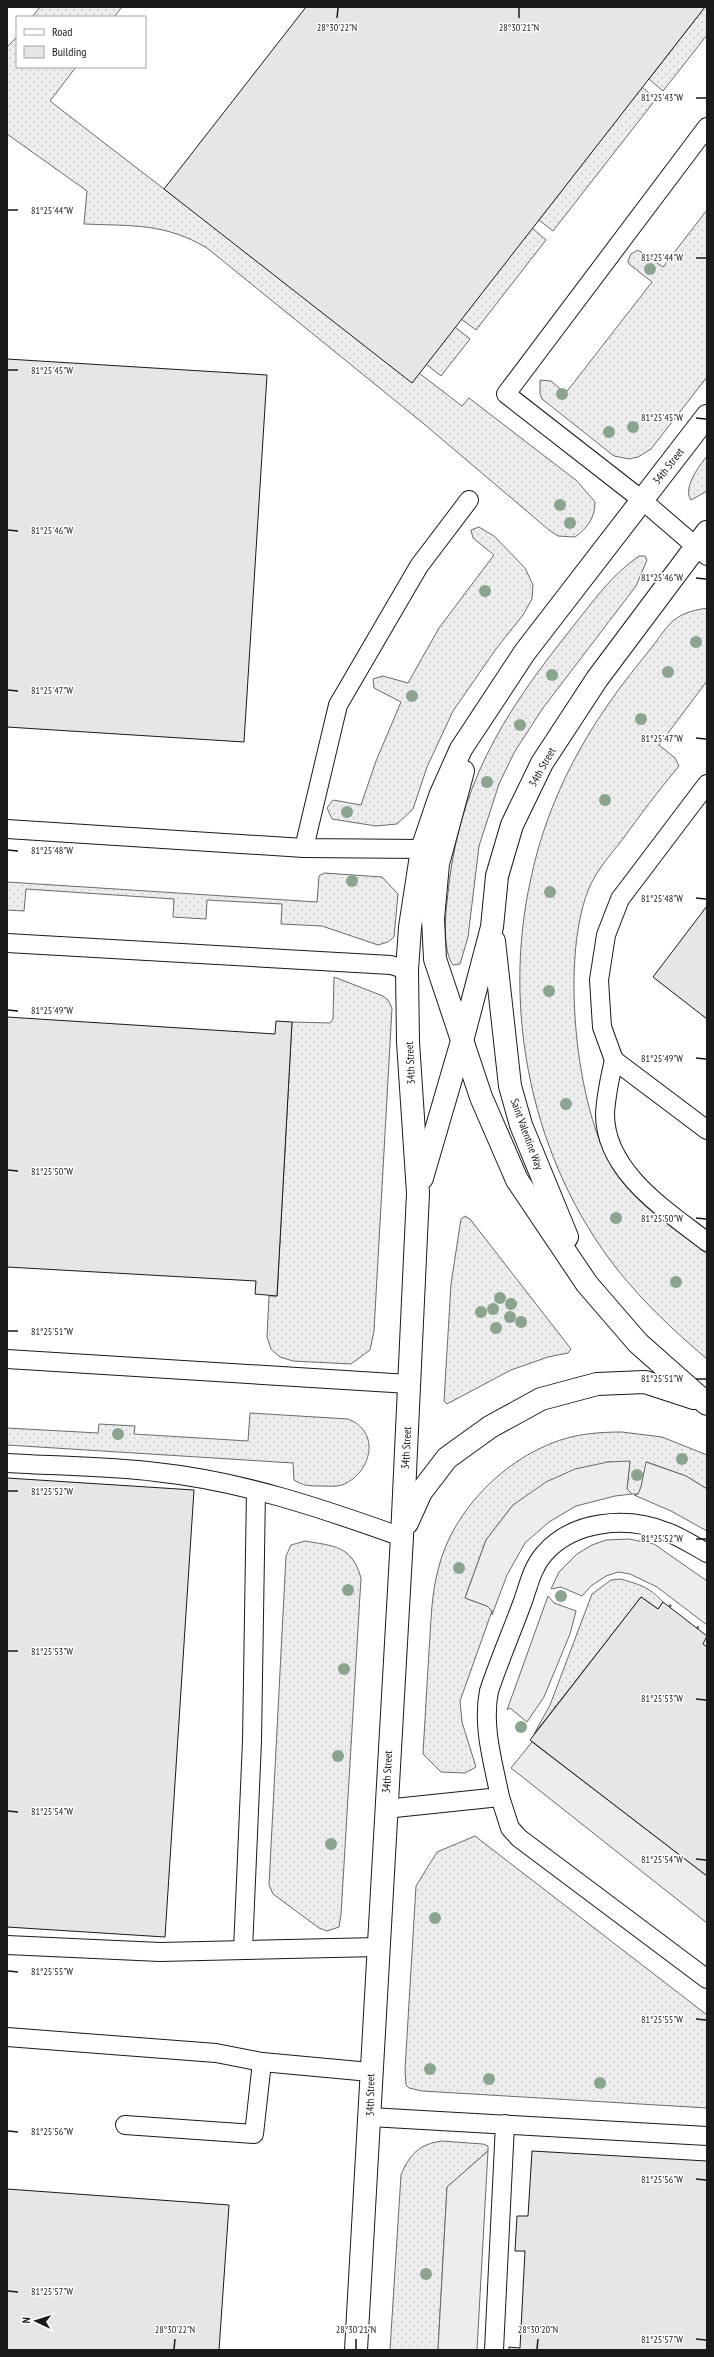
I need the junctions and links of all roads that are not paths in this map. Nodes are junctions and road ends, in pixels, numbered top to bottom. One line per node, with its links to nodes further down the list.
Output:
1 (707, 127): 4 (lane)
2 (707, 416): 4 (street, 34th Street)
3 (470, 500): 9 (lane)
4 (642, 500): 5 (lane); 6 (street, 34th Street)
5 (703, 545): 11 (street, 34th Street)
6 (461, 749): 10 (street, 34th Street); 14 (street)
7 (707, 784): 15 (lane)
8 (7, 829): 9 (lane)
9 (304, 848): 10 (lane)
10 (422, 849): 13 (street, 34th Street)
11 (492, 927): 14 (street, 34th Street); 19 (street, Saint Valentine Way)
12 (7, 944): 13 (lane)
13 (407, 970): 17 (street, 34th Street)
14 (462, 1041): 17 (street, 34th Street); 19 (street, Saint Valentine Way)
15 (614, 1060): 16 (lane); 18 (lane)
16 (707, 1130)
17 (418, 1193): 21 (street, 34th Street)
18 (707, 1242)
19 (587, 1284): 22 (street, Saint Valentine Way)
20 (7, 1359): 21 (lane)
21 (409, 1384): 25 (street, 34th Street)
22 (705, 1402): 25 (street)
23 (7, 1463): 24 (lane)
24 (256, 1491): 25 (lane); 31 (lane)
25 (402, 1536): 28 (street, 34th Street)
26 (707, 1554): 27 (lane)
27 (500, 1797): 28 (lane); 32 (lane)
28 (385, 1809): 30 (street, 34th Street)
29 (7, 1945): 31 (lane)
30 (379, 1946): 31 (lane); 35 (street, 34th Street)
31 (244, 1950)
32 (707, 1979)
33 (7, 2037): 34 (lane)
34 (262, 2062): 35 (lane); 38 (lane)
35 (370, 2072): 36 (street, 34th Street)
36 (370, 2116): 37 (lane); 40 (street, 34th Street)
37 (505, 2124): 39 (lane); 41 (lane)
38 (125, 2125)
39 (707, 2136)
40 (356, 2350)
41 (494, 2350)

